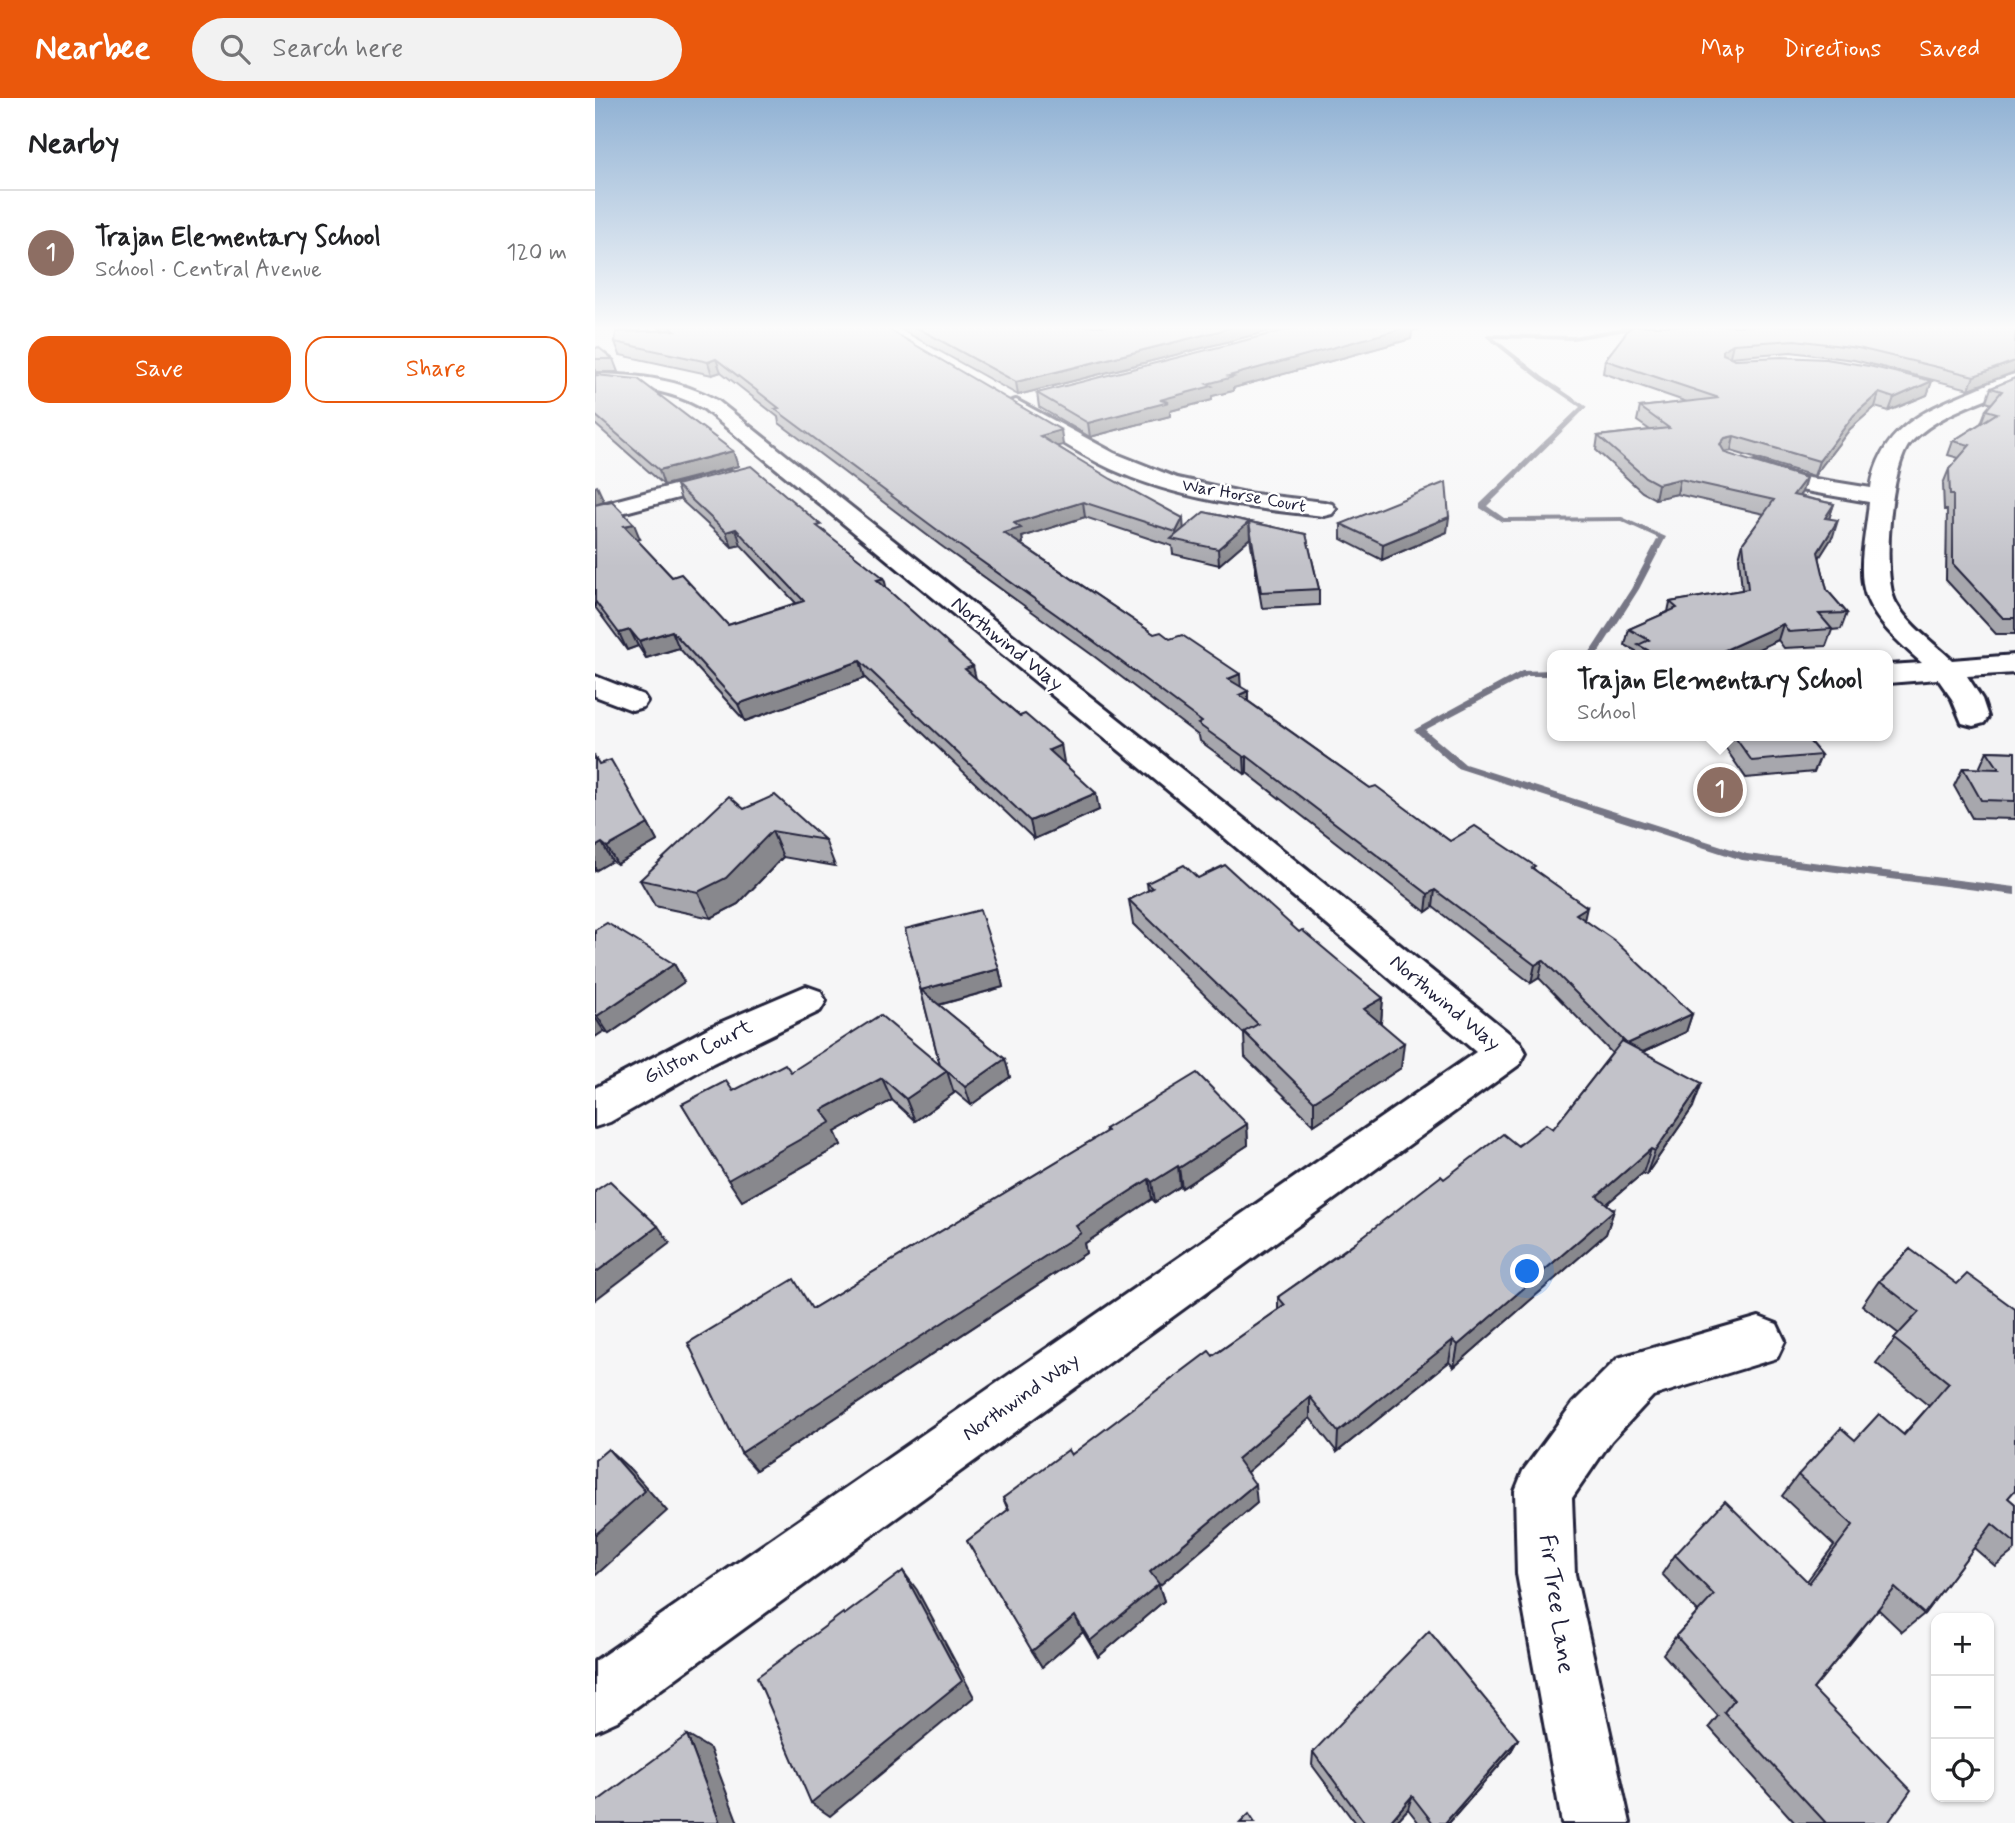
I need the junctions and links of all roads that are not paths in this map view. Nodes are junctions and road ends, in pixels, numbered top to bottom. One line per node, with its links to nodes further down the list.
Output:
1 (708, 406): 5 (street, Northwind Way)
2 (1018, 406): 7 (street, War Horse Court)
3 (1957, 406): 6 (street)
4 (1730, 460): 6 (street)
5 (765, 469): 8 (street); 18 (street, Northwind Way)
6 (1881, 497): 10 (street)
7 (1324, 509)
8 (595, 513)
9 (2015, 664): 10 (street)
10 (1944, 668): 11 (street); 14 (street)
11 (1893, 673)
12 (595, 685): 13 (street)
13 (632, 701)
14 (1973, 717)
15 (806, 1001): 16 (street, Gilston Court)
16 (595, 1110)
17 (1759, 1341): 19 (street, Fir Tree Lane)
18 (595, 1699)
19 (1595, 1823)

